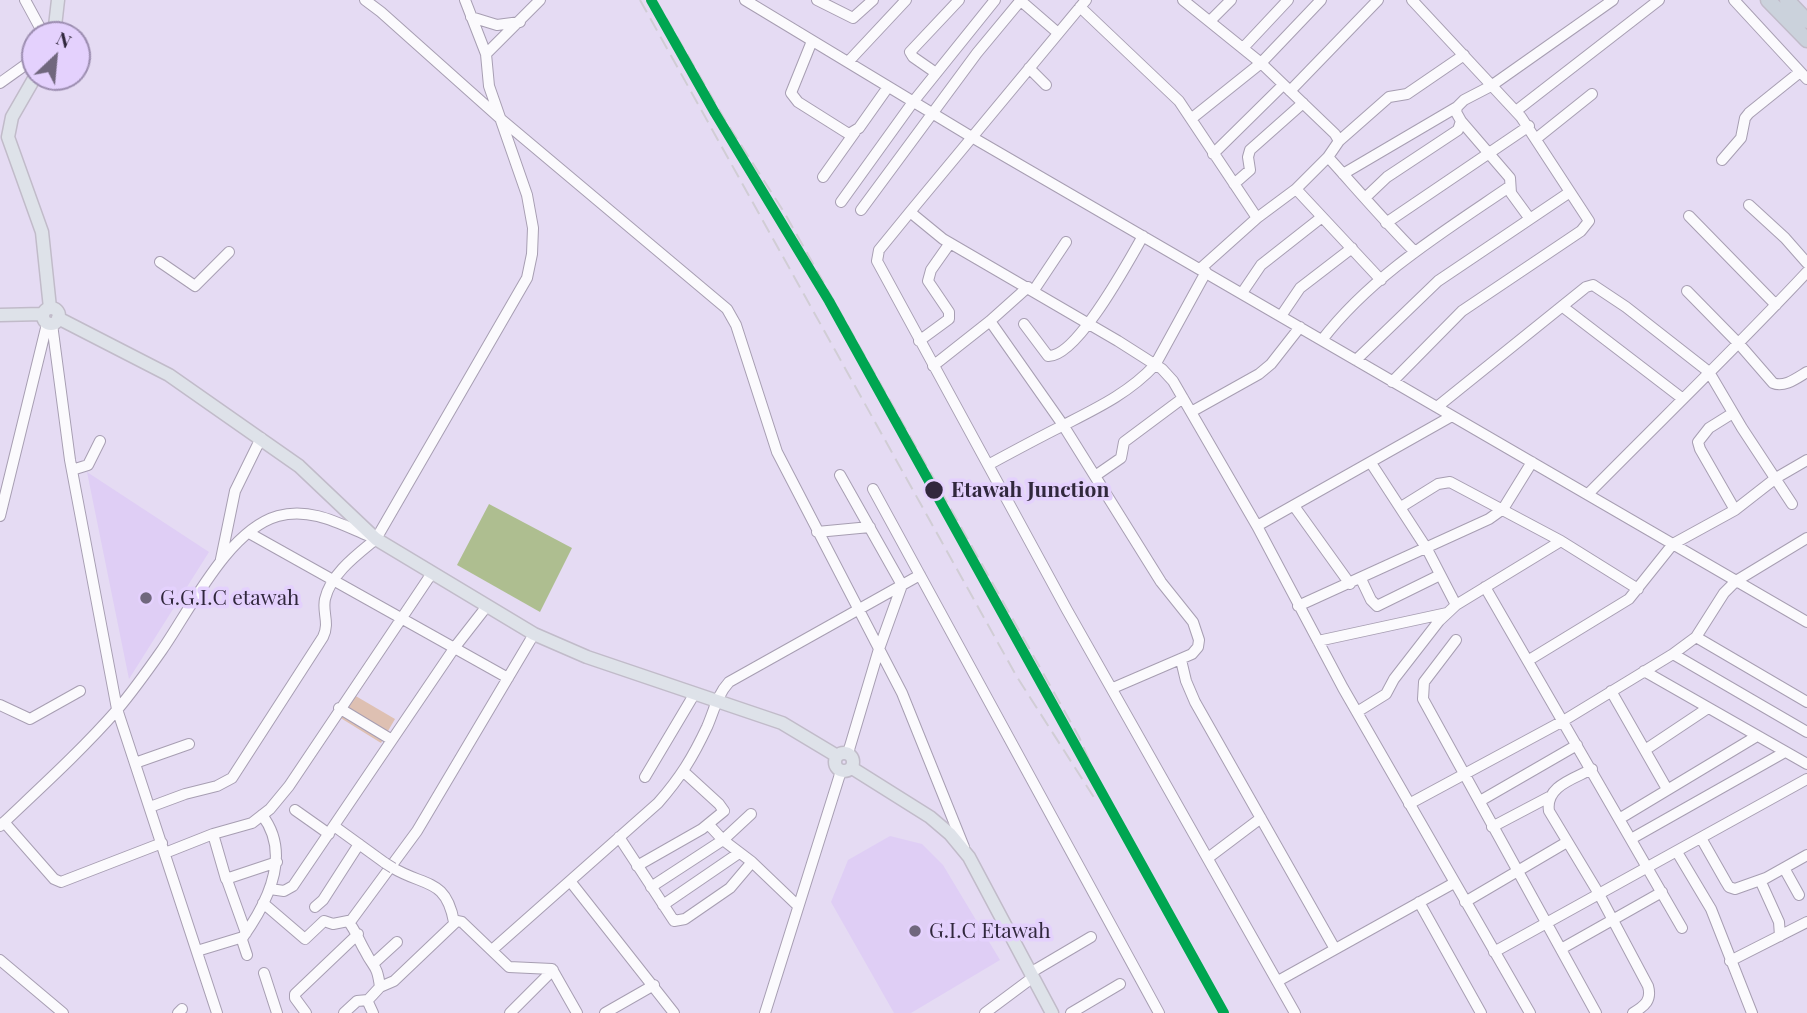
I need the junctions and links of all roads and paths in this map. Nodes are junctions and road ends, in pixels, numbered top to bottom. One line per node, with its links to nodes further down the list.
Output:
1 (25, 0): 26 (street)
2 (58, 0): 27 (main road)
3 (365, 0): 56 (street)
4 (464, 0): 25 (street)
5 (540, 0): 30 (street)
6 (817, 0): 7 (street)
7 (873, 0)
8 (906, 0): 37 (street)
9 (959, 0): 41 (street)
10 (995, 0): 41 (street)
11 (1021, 0): 31 (street); 54 (street)
12 (1183, 0): 28 (street)
13 (1230, 0): 28 (street)
14 (1288, 0): 34 (street)
15 (1321, 0): 38 (street)
16 (1378, 0): 47 (street)
17 (1412, 0): 36 (street)
18 (1612, 0): 45 (street)
19 (1659, 0): 53 (street)
20 (1734, 0): 42 (street)
21 (1768, 0): 32 (highway)
22 (1787, 0): 29 (highway)
23 (750, 1): 33 (street)
24 (1083, 4): 31 (street); 55 (street)
25 (471, 17): 30 (street); 35 (street)
26 (36, 21)
27 (56, 21)
28 (1210, 21): 34 (street)
29 (1807, 21)
30 (521, 22): 35 (street)
31 (1058, 33): 40 (street)
32 (1807, 40)
33 (812, 41): 37 (street); 59 (street)
34 (1243, 48): 38 (street)
35 (486, 54): 56 (street)
36 (1464, 55): 45 (street); 62 (street)
37 (848, 62): 46 (street)
38 (1261, 63): 47 (street); 55 (street)
39 (21, 68): 43 (street)
40 (1029, 68): 44 (street); 60 (street)
41 (936, 73): 50 (street)
42 (1803, 76): 66 (street)
43 (0, 83)
44 (1046, 85)
45 (1491, 86): 52 (street); 53 (street)
46 (888, 87): 50 (street); 59 (street)
47 (1287, 88): 51 (street); 64 (street)
48 (27, 91): 101 (main road)
49 (1592, 94): 61 (street)
50 (913, 102): 54 (street); 74 (street)
51 (1303, 103): 62 (street); 69 (street)
52 (1457, 107): 57 (street); 67 (street)
53 (1516, 111): 58 (street)
54 (934, 114): 60 (street); 76 (street)
55 (1191, 119): 64 (street)
56 (502, 120): 142 (street); 145 (street)
57 (1461, 121): 63 (street); 73 (street)
58 (1529, 127): 61 (street); 63 (street)
59 (855, 132): 68 (street)
60 (970, 136): 77 (street); 83 (street)
61 (1537, 138): 72 (street)
62 (1339, 141): 65 (street)
63 (1490, 153): 70 (street); 82 (street)
64 (1213, 154): 69 (street)
65 (1328, 157): 67 (street); 71 (street)
66 (1723, 160)
67 (1343, 174): 73 (street)
68 (823, 177)
69 (1234, 184): 80 (street)
70 (1509, 187): 81 (street); 88 (street)
71 (1296, 188): 79 (street); 80 (street)
72 (1570, 192): 81 (street); 114 (street)
73 (1366, 197): 82 (street)
74 (841, 202)
75 (1749, 205): 90 (street)
76 (861, 210)
77 (909, 212): 85 (street); 107 (street)
78 (1689, 216): 97 (street)
79 (1322, 217): 86 (street); 96 (street)
80 (1257, 218): 91 (street)
81 (1530, 219): 109 (street)
82 (1386, 223): 88 (street)
83 (1143, 236): 91 (street); 104 (street)
84 (1066, 242): 94 (street)
85 (950, 243): 94 (street); 107 (street)
86 (1352, 248): 93 (street); 100 (street)
87 (229, 252): 89 (street)
88 (1416, 252): 93 (street)
89 (160, 262)
90 (1807, 262)
91 (1203, 270): 96 (street); 110 (street)
92 (1807, 272): 97 (street)
93 (1381, 280): 106 (street)
94 (1031, 288): 102 (street); 104 (street)
95 (1687, 291): 108 (street)
96 (1242, 293): 100 (street)
97 (1776, 305): 108 (street)
98 (1563, 307): 112 (street); 116 (street); 117 (street)
99 (0, 315): 101 (main road)
100 (1281, 316): 105 (street)
101 (51, 317): 122 (main road); 128 (street); 139 (street)
102 (990, 321): 111 (street); 121 (street)
103 (1024, 324): 104 (street)
104 (1090, 324): 110 (street)
105 (1300, 327): 106 (street); 118 (street)
106 (1321, 340): 109 (street)
107 (919, 341): 111 (street)
108 (1740, 345): 112 (street); 113 (street)
109 (1356, 360): 114 (street)
110 (1155, 365): 115 (street); 121 (street)
111 (933, 366): 127 (street)
112 (1710, 372): 116 (street); 119 (street)
113 (1807, 373)
114 (1392, 382): 117 (street)
115 (1182, 398): 118 (street); 130 (street)
116 (1683, 399): 133 (street)
117 (1437, 407): 120 (street)
118 (1191, 412): 140 (street)
119 (1733, 414): 131 (street); 138 (street)
120 (1452, 416): 125 (street); 126 (street)
121 (1063, 425): 127 (street); 130 (street)
122 (261, 438): 145 (main road); 149 (street)
123 (100, 441): 128 (street)
124 (1807, 460): 131 (street)
125 (1532, 461): 133 (street); 137 (street)
126 (1371, 463): 135 (street); 136 (street)
127 (988, 465): 178 (street)
128 (72, 470): 187 (street)
129 (839, 475): 141 (street)
130 (1095, 476): 174 (street)
131 (1776, 478): 134 (street); 138 (street)
132 (873, 489): 151 (street)
133 (1588, 494): 147 (street)
134 (1793, 504)
135 (1294, 506): 140 (street); 156 (street)
136 (1401, 507): 137 (street); 148 (street)
137 (1503, 509): 146 (street); 148 (street)
138 (1735, 510): 147 (street)
139 (0, 516)
140 (1257, 526): 162 (street)
141 (870, 527): 142 (street); 157 (street)
142 (817, 532): 163 (street)
143 (249, 533): 145 (street); 149 (street); 153 (street)
144 (1807, 538): 155 (street)
145 (376, 539): 150 (main road); 153 (street)
146 (1561, 541): 158 (street); 159 (street)
147 (1673, 544): 155 (street); 159 (street)
148 (1427, 549): 152 (street); 154 (street)
149 (221, 560): 187 (street)
150 (432, 573): 161 (main road); 165 (street)
151 (920, 575): 157 (street); 296 (street)
152 (1440, 575): 154 (street); 160 (street)
153 (335, 579): 165 (street); 210 (street)
154 (1361, 579): 156 (street)
155 (1736, 581): 166 (street); 168 (street)
156 (1350, 584): 162 (street)
157 (902, 585): 163 (street); 172 (street)
158 (1485, 587): 160 (street); 175 (street)
159 (1638, 589): 175 (street)
160 (1456, 605): 164 (street)
161 (487, 606): 167 (main road); 171 (street)
162 (1298, 606): 170 (street)
163 (858, 609): 172 (street); 182 (street)
164 (1447, 613): 170 (street); 188 (street)
165 (401, 617): 171 (street); 185 (street)
166 (1807, 622)
167 (534, 634): 177 (street); 181 (main road)
168 (1696, 637): 173 (street); 183 (street)
169 (1456, 640): 203 (street)
170 (1318, 641): 188 (street)
171 (455, 647): 177 (street); 192 (street)
172 (879, 649): 197 (street); 231 (street)
173 (1673, 654): 176 (street); 190 (street)
174 (1181, 660): 178 (street); 214 (street)
175 (1529, 660): 189 (street)
176 (1644, 671): 180 (street); 186 (street)
177 (508, 678): 255 (street)
178 (1112, 688): 232 (street)
179 (80, 691): 184 (street)
180 (1611, 691): 189 (street); 195 (street)
181 (695, 694): 182 (main road); 204 (street)
182 (717, 701): 197 (main road); 202 (street)
183 (1807, 702)
184 (0, 705)
185 (339, 708): 192 (street); 213 (street)
186 (1708, 708): 191 (street); 195 (street)
187 (117, 709): 198 (street); 216 (street)
188 (1357, 712): 209 (street)
189 (1563, 721): 194 (street); 203 (street)
190 (1807, 732)
191 (1757, 736): 196 (street); 206 (street)
192 (393, 740): 219 (street)
193 (189, 744): 198 (street)
194 (1577, 745): 200 (street); 208 (street)
195 (1645, 750): 206 (street)
196 (1785, 752): 199 (street); 223 (street)
197 (842, 755): 201 (main road)
198 (135, 764): 210 (street)
199 (1807, 764)
200 (1592, 769): 207 (street); 215 (street)
201 (846, 770): 231 (main road); 252 (street)
202 (684, 772): 217 (street); 221 (street)
203 (1465, 773): 208 (street); 209 (street)
204 (645, 777)
205 (1807, 779): 222 (street)
206 (1667, 789): 215 (street)
207 (1549, 797): 218 (street); 225 (street)
208 (1479, 801): 218 (street)
209 (1409, 804): 242 (street)
210 (150, 807): 227 (street)
211 (295, 810): 219 (street)
212 (751, 814): 224 (street)
213 (262, 815): 220 (street); 233 (street)
214 (1261, 818): 232 (street); 265 (street)
215 (1619, 818): 223 (street)
216 (2, 824): 227 (street)
217 (709, 825): 224 (street); 235 (street)
218 (1492, 827): 238 (street)
219 (331, 830): 226 (street); 244 (street)
220 (213, 834): 227 (street); 239 (street)
221 (619, 838): 235 (street); 241 (street)
222 (1701, 838): 228 (street); 240 (street)
223 (1631, 839): 236 (street)
224 (723, 840): 229 (street); 243 (street)
225 (1567, 842): 238 (street); 246 (street)
226 (359, 844): 253 (street); 256 (street)
227 (163, 848): 268 (street)
228 (1677, 852): 236 (street); 272 (street)
229 (739, 853): 234 (street); 251 (street)
230 (1807, 855): 237 (street)
231 (969, 857): 276 (main road)
232 (1208, 858): 277 (street)
233 (276, 862): 239 (street); 244 (street)
234 (752, 862): 251 (street); 252 (street)
235 (637, 866): 243 (street)
236 (1648, 867): 245 (street); 246 (street)
237 (1784, 868): 240 (street); 247 (street)
238 (1518, 872): 249 (street); 257 (street)
239 (227, 880): 261 (street)
240 (1759, 880): 262 (street)
241 (570, 881): 267 (street); 279 (street)
242 (1454, 883): 248 (street); 249 (street)
243 (651, 887): 251 (street)
244 (270, 889): 250 (street)
245 (1662, 892): 254 (street); 259 (street)
246 (1599, 894): 254 (street); 257 (street)
247 (1799, 895)
248 (1419, 902): 265 (street); 298 (street)
249 (1465, 902): 269 (street)
250 (263, 903): 255 (street); 261 (street)
251 (663, 905)
252 (798, 906): 292 (street)
253 (315, 907)
254 (1613, 920): 266 (street); 301 (street)
255 (350, 922): 260 (street)
256 (454, 922): 267 (street); 280 (street)
257 (1546, 922): 266 (street); 269 (street)
258 (1807, 922): 262 (street)
259 (1682, 928)
260 (358, 933): 273 (street); 285 (street)
261 (244, 935): 268 (street); 270 (street)
262 (1780, 936): 272 (street)
263 (1091, 937): 276 (street)
264 (397, 942): 273 (street)
265 (1335, 949): 277 (street)
266 (1561, 949): 300 (street)
267 (492, 950): 274 (street)
268 (197, 951): 283 (street)
269 (1494, 952): 299 (street)
270 (247, 955)
271 (0, 960): 282 (street)
272 (1730, 961): 302 (street)
273 (374, 963): 280 (street)
274 (553, 970): 288 (street); 289 (street)
275 (264, 973): 284 (street)
276 (1031, 975): 293 (street); 294 (main road)
277 (1278, 981): 297 (street)
278 (1120, 984): 295 (street)
279 (654, 985): 290 (street); 291 (street)
280 (380, 987): 281 (street)
281 (365, 1001): 286 (street); 287 (street)
282 (63, 1013)
283 (217, 1013)
284 (277, 1013)
285 (306, 1013)
286 (344, 1013)
287 (373, 1013)
288 (510, 1013)
289 (577, 1013)
290 (605, 1013)
291 (674, 1013)
292 (765, 1013)
293 (985, 1013)
294 (1052, 1013)
295 (1071, 1013)
296 (1159, 1013)
297 (1295, 1013)
298 (1481, 1013)
299 (1530, 1013)
300 (1596, 1013)
301 (1633, 1013)
302 (1752, 1013)

